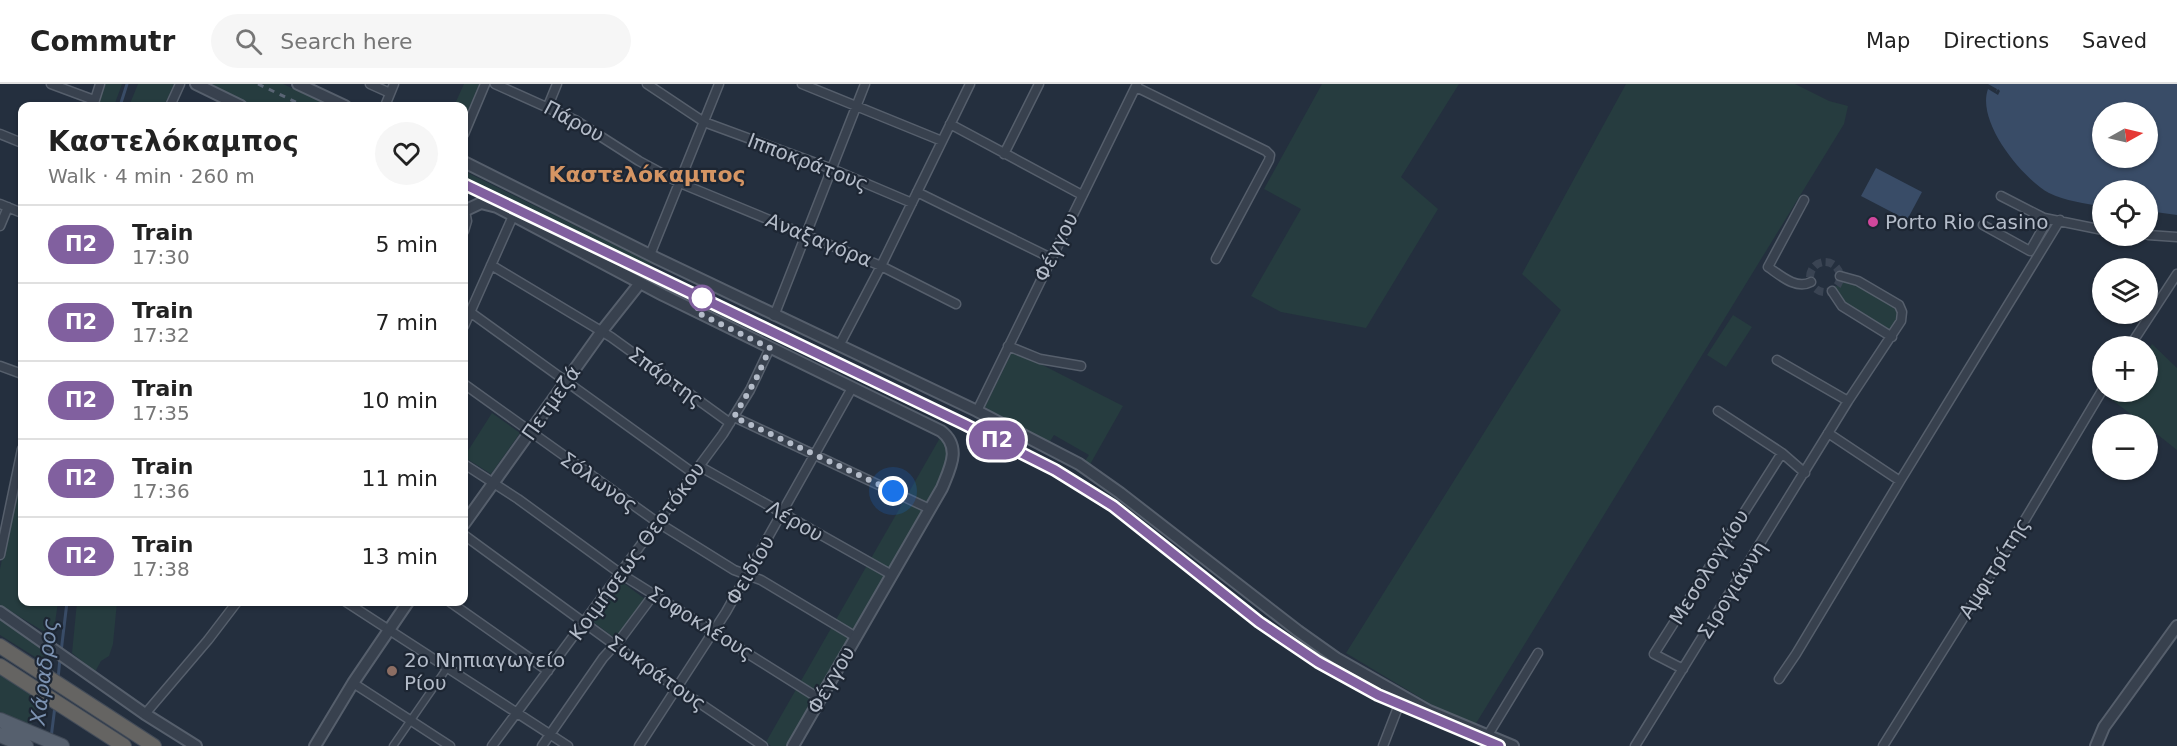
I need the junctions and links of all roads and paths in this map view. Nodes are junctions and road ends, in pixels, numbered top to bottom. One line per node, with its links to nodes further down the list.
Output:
1 (51, 84): 19 (street)
2 (100, 84): 20 (street)
3 (180, 84): 21 (street)
4 (196, 84): 22 (street)
5 (298, 84): 23 (street)
6 (369, 84): 18 (street)
7 (394, 84): 18 (street)
8 (485, 84): 28 (street)
9 (495, 84): 25 (street, Πάρου)
10 (557, 84): 25 (street)
11 (647, 84): 27 (street, Ιπποκράτους)
12 (719, 84): 27 (street)
13 (802, 84): 26 (street)
14 (865, 84): 26 (street)
15 (969, 84): 29 (street)
16 (1038, 84): 33 (street)
17 (1136, 86): 38 (street, Φέγγου); 56 (street)
18 (390, 93): 24 (street)
19 (89, 102)
20 (94, 102)
21 (172, 102)
22 (222, 102)
23 (336, 102)
24 (387, 102)
25 (548, 106): 36 (street, Πάρου)
26 (857, 106): 32 (street); 35 (street)
27 (704, 122): 35 (street, Ιπποκράτους); 36 (street)
28 (468, 124)
29 (950, 124): 32 (street); 33 (street)
30 (0, 134): 31 (street)
31 (18, 141)
32 (942, 141): 37 (street)
33 (1004, 154): 38 (street)
34 (468, 164): 54 (street)
35 (832, 169): 41 (street, Ιπποκράτους); 51 (street)
36 (680, 183): 51 (street, Αναξαγόρα); 54 (street)
37 (917, 192): 41 (street); 55 (street)
38 (1082, 195): 55 (street, Φέγγου)
39 (2001, 196): 46 (street)
40 (1804, 200): 61 (street)
41 (912, 203): 58 (street)
42 (4, 206): 44 (street); 49 (street)
43 (468, 209): 45 (street)
44 (18, 211)
45 (513, 216): 57 (street); 62 (street)
46 (2048, 219): 47 (street); 48 (street)
47 (2060, 220): 50 (street); 94 (street)
48 (1983, 225)
49 (0, 226)
50 (2092, 227)
51 (806, 235): 58 (street, Αναξαγόρα); 66 (street)
52 (2158, 236): 53 (street)
53 (2177, 237)
54 (650, 255): 66 (street)
55 (1051, 258): 72 (street, Φέγγου)
56 (1216, 259)
57 (491, 265): 65 (street); 68 (street, Σπάρτης)
58 (881, 266): 64 (street, Αναξαγόρα); 71 (street)
59 (2177, 274): 69 (street)
60 (1840, 276): 70 (street, Σιρογιάννη)
61 (1811, 282)
62 (640, 283): 68 (street, Πετμεζά); 73 (street)
63 (1832, 291): 70 (street)
64 (956, 304)
65 (470, 312): 67 (street); 78 (street)
66 (774, 315): 71 (street)
67 (468, 317)
68 (602, 331): 78 (street, Πετμεζά); 85 (street, Σπάρτης)
69 (2137, 336)
70 (1892, 337): 81 (street, Σιρογιάννη)
71 (838, 346): 83 (street)
72 (1008, 346): 76 (street); 83 (street, Φέγγου)
73 (770, 348): 80 (street); 85 (street, Κοιμήσεως Θεοτόκου)
74 (1777, 360): 81 (street)
75 (0, 366): 77 (street)
76 (1081, 366)
77 (18, 373)
78 (566, 381): 86 (street, Πετμεζά); 92 (street, Λέρου)
79 (468, 387): 86 (street, Σόλωνος)
80 (852, 388): 89 (street, Φειδίου); 97 (street, Φέγγου)
81 (1848, 401): 87 (street, Σιρογιάννη)
82 (2095, 402): 154 (street, Αμφιτρίτης)
83 (976, 411): 128 (street)
84 (1718, 411): 88 (street)
85 (732, 420): 89 (street, Σπάρτης); 92 (street, Κοιμήσεως Θεοτόκου)
86 (530, 432): 95 (street, Πετμεζά); 101 (street, Σόλωνος)
87 (1828, 433): 93 (street, Σιρογιάννη); 94 (street)
88 (1782, 453): 93 (street); 123 (street, Μεσολογγίου)
89 (815, 454): 97 (street, Σπάρτης); 99 (street, Φειδίου)
90 (468, 466): 95 (street, Σοφοκλέους)
91 (18, 468): 98 (street)
92 (696, 470): 99 (street, Λέρου); 101 (street, Κοιμήσεως Θεοτόκου)
93 (1805, 473): 123 (street, Σιρογιάννη)
94 (1900, 482): 125 (street)
95 (496, 484): 100 (street, Πετμεζά); 104 (street, Σοφοκλέους)
96 (0, 507): 98 (street)
97 (930, 509): 106 (street, Φέγγου)
98 (9, 511): 103 (street)
99 (783, 514): 105 (street, Φειδίου); 106 (street, Λέρου)
100 (468, 519)
101 (657, 522): 104 (street, Κοιμήσεως Θεοτόκου); 105 (street, Σόλωνος)
102 (468, 538): 113 (street, Σωκράτους)
103 (0, 555)
104 (621, 574): 107 (street, Σοφοκλέους); 113 (street, Κοιμήσεως Θεοτόκου)
105 (747, 575): 116 (street, Φειδίου); 117 (street, Σόλωνος)
106 (892, 575): 117 (street, Φέγγου)
107 (654, 594): 116 (street, Σοφοκλέους); 119 (street)
108 (234, 606): 131 (street)
109 (352, 606): 115 (street)
110 (405, 606): 115 (street)
111 (456, 606): 124 (street)
112 (0, 612): 131 (street)
113 (585, 622): 119 (street, Σωκράτους); 124 (street, Κοιμήσεως Θεοτόκου)
114 (2177, 626): 155 (street)
115 (388, 629): 122 (street); 126 (street)
116 (715, 631): 127 (street, Φειδίου); 129 (street, Σοφοκλέους)
117 (856, 637): 129 (street, Φέγγου)
118 (0, 645): 141 (highway)
119 (615, 645): 127 (street, Σωκράτους); 134 (street)
120 (1538, 653): 136 (street)
121 (0, 667): 140 (highway)
122 (447, 668): 130 (street); 133 (street)
123 (1683, 669): 153 (street, Σιρογιάννη)
124 (548, 671): 130 (street, Κοιμήσεως Θεοτόκου)
125 (1779, 679)
126 (353, 683): 133 (street); 143 (street)
127 (678, 688): 138 (street, Σωκράτους); 149 (street, Φειδίου)
128 (1402, 697): 136 (street); 151 (street)
129 (820, 699): 150 (street, Φέγγου)
130 (517, 712): 134 (street); 146 (street, Κοιμήσεως Θεοτόκου)
131 (145, 714): 142 (street)
132 (0, 720): 137 (main road)
133 (411, 720): 144 (street); 145 (street)
134 (549, 734): 147 (street); 148 (street)
135 (0, 735): 137 (main road)
136 (1488, 735): 152 (street)
137 (21, 739): 139 (main road)
138 (761, 745)
139 (62, 746)
140 (124, 746)
141 (154, 746)
142 (196, 746)
143 (315, 746)
144 (393, 746)
145 (450, 746)
146 (492, 746)
147 (542, 746)
148 (568, 746)
149 (639, 746)
150 (793, 746)
151 (1383, 746)
152 (1513, 746)
153 (1635, 746)
154 (1883, 746)
155 (2096, 746)

